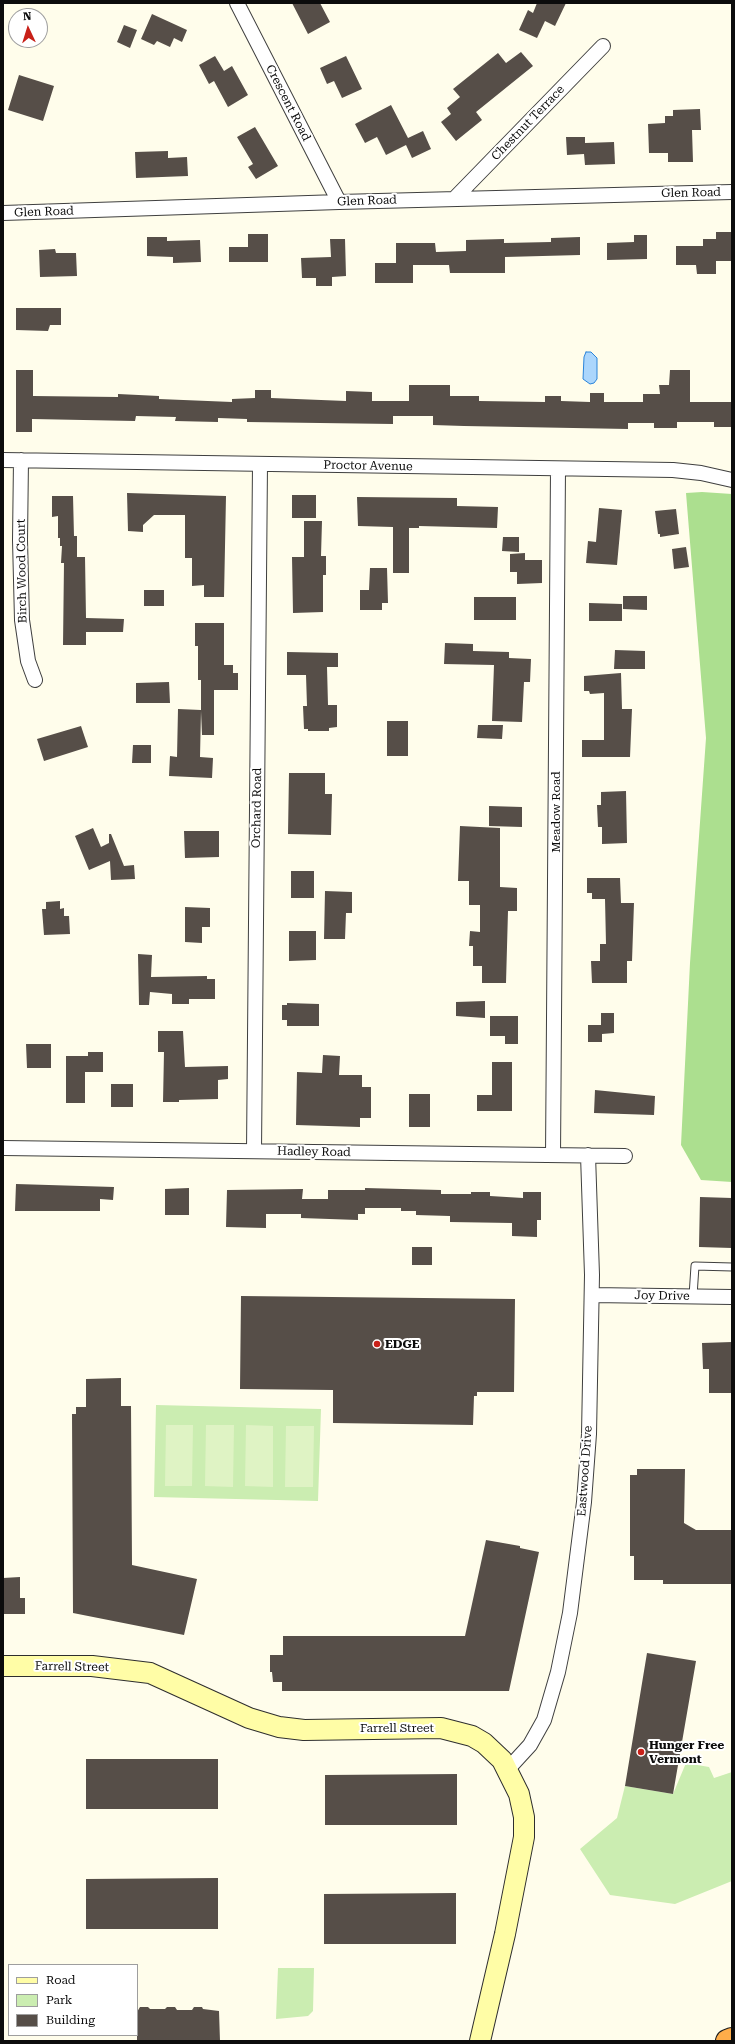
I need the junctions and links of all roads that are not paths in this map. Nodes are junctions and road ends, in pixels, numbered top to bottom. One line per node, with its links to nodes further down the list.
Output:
1 (237, 3): 5 (street, Crescent Road)
2 (603, 46): 4 (street, Chestnut Terrace)
3 (732, 192): 4 (street, Glen Road)
4 (454, 199): 5 (street, Glen Road)
5 (339, 202): 6 (street, Glen Road)
6 (3, 213)
7 (3, 460): 8 (street, Proctor Avenue)
8 (21, 460): 9 (street, Proctor Avenue); 12 (street, Birch Wood Court)
9 (260, 464): 10 (street, Proctor Avenue); 14 (street, Orchard Road)
10 (558, 469): 11 (street, Proctor Avenue); 15 (street, Meadow Road)
11 (732, 480)
12 (34, 680)
13 (3, 1148): 14 (street, Hadley Road)
14 (254, 1151): 15 (street, Hadley Road)
15 (553, 1155): 16 (street, Hadley Road)
16 (588, 1155): 17 (street, Hadley Road); 19 (street, Eastwood Drive)
17 (625, 1156)
18 (732, 1267): 20 (lane)
19 (592, 1295): 20 (street, Joy Drive); 23 (street, Eastwood Drive)
20 (693, 1296): 21 (street, Joy Drive)
21 (732, 1297)
22 (3, 1666): 23 (street, Farrell Street)
23 (508, 1769): 25 (street, Farrell Street)
24 (732, 2039): 26 (highway)
25 (480, 2041)
26 (727, 2041)

